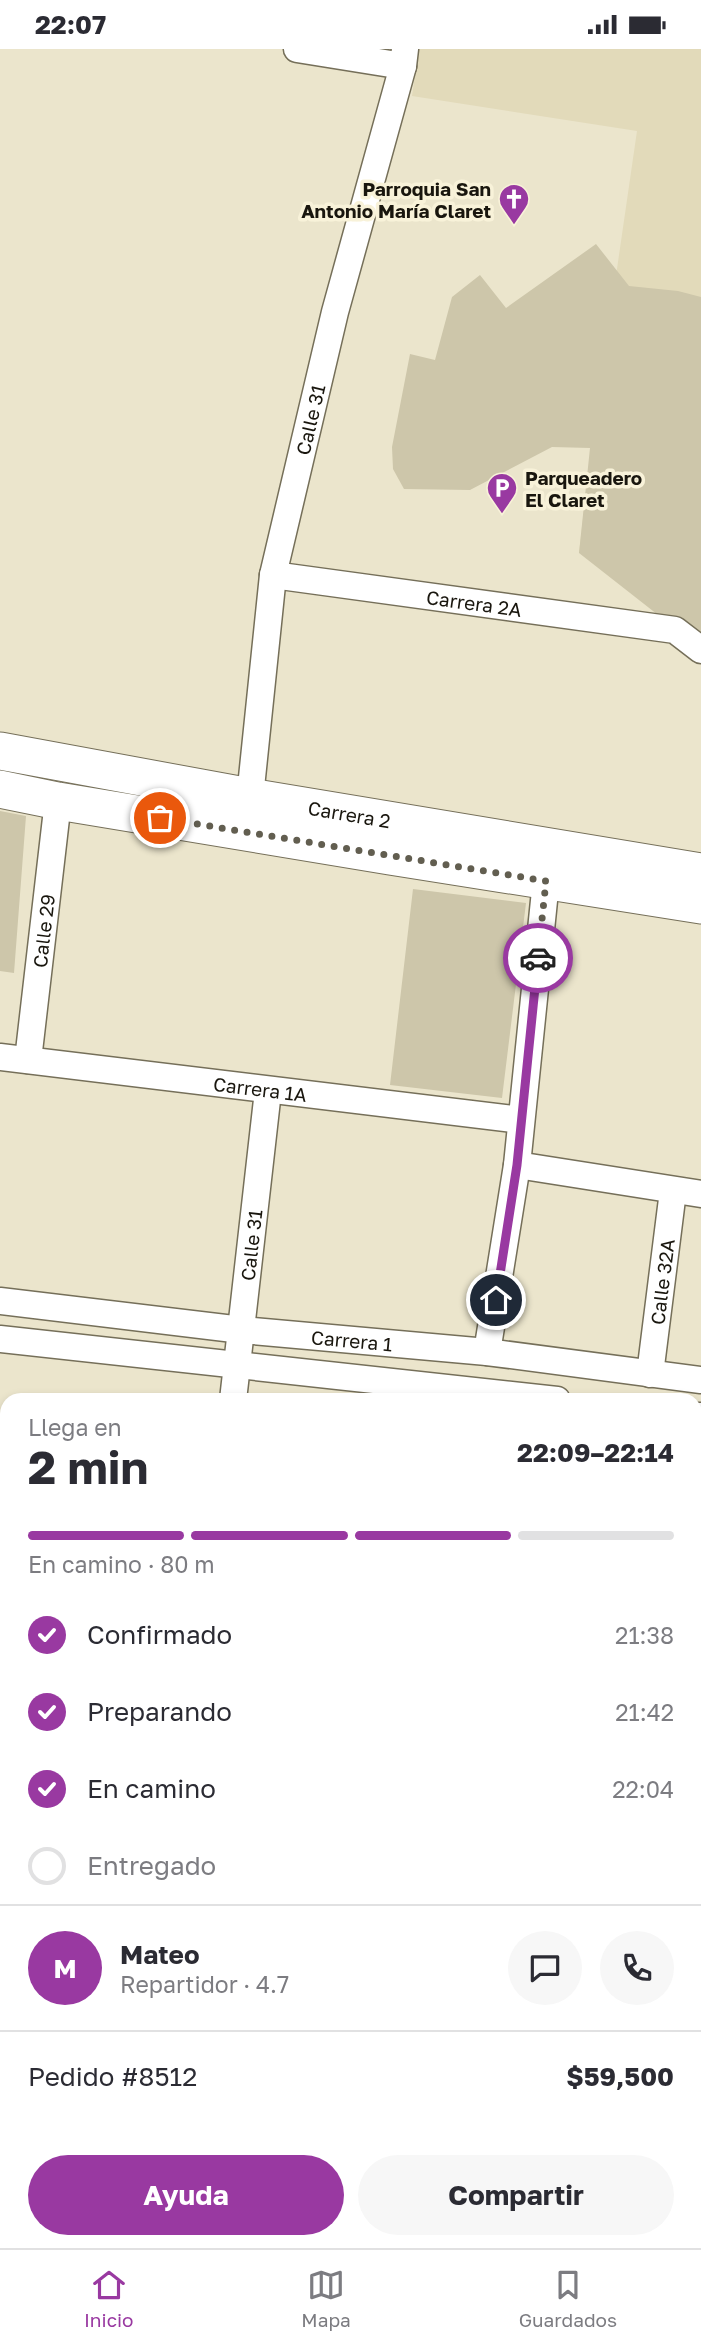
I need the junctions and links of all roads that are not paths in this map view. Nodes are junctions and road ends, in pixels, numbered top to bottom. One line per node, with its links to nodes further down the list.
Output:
1 (296, 49): 2 (street)
2 (404, 57): 3 (street, Calle 31)
3 (273, 575): 4 (street, Carrera 2A); 7 (street, Calle 31)
4 (701, 650)
5 (0, 751): 7 (street, Carrera 2)
6 (0, 789): 8 (street, Carrera 2)
7 (250, 797): 9 (street, Carrera 2)
8 (58, 801): 10 (street, Carrera 2); 13 (street, Calle 29)
9 (701, 872)
10 (546, 881): 11 (street, Carrera 2); 15 (street)
11 (701, 905)
12 (0, 1057): 13 (street, Carrera 1A)
13 (28, 1060): 14 (street, Carrera 1A)
14 (268, 1091): 15 (street, Carrera 1A); 20 (street, Calle 31)
15 (521, 1120): 16 (street)
16 (517, 1165): 17 (street); 22 (street)
17 (673, 1191): 18 (street); 24 (street, Calle 32A)
18 (701, 1194)
19 (0, 1301): 20 (street, Carrera 1)
20 (242, 1330): 22 (street, Carrera 1); 23 (street, Calle 31)
21 (0, 1339): 23 (street, Carrera 1)
22 (487, 1352): 24 (street, Carrera 1)
23 (238, 1366): 26 (street, Carrera 1); 27 (street, Calle 31)
24 (650, 1374): 25 (street, Carrera 1)
25 (701, 1380)
26 (366, 1389): 28 (street, Carrera 1)
27 (234, 1393)
28 (435, 1393)

